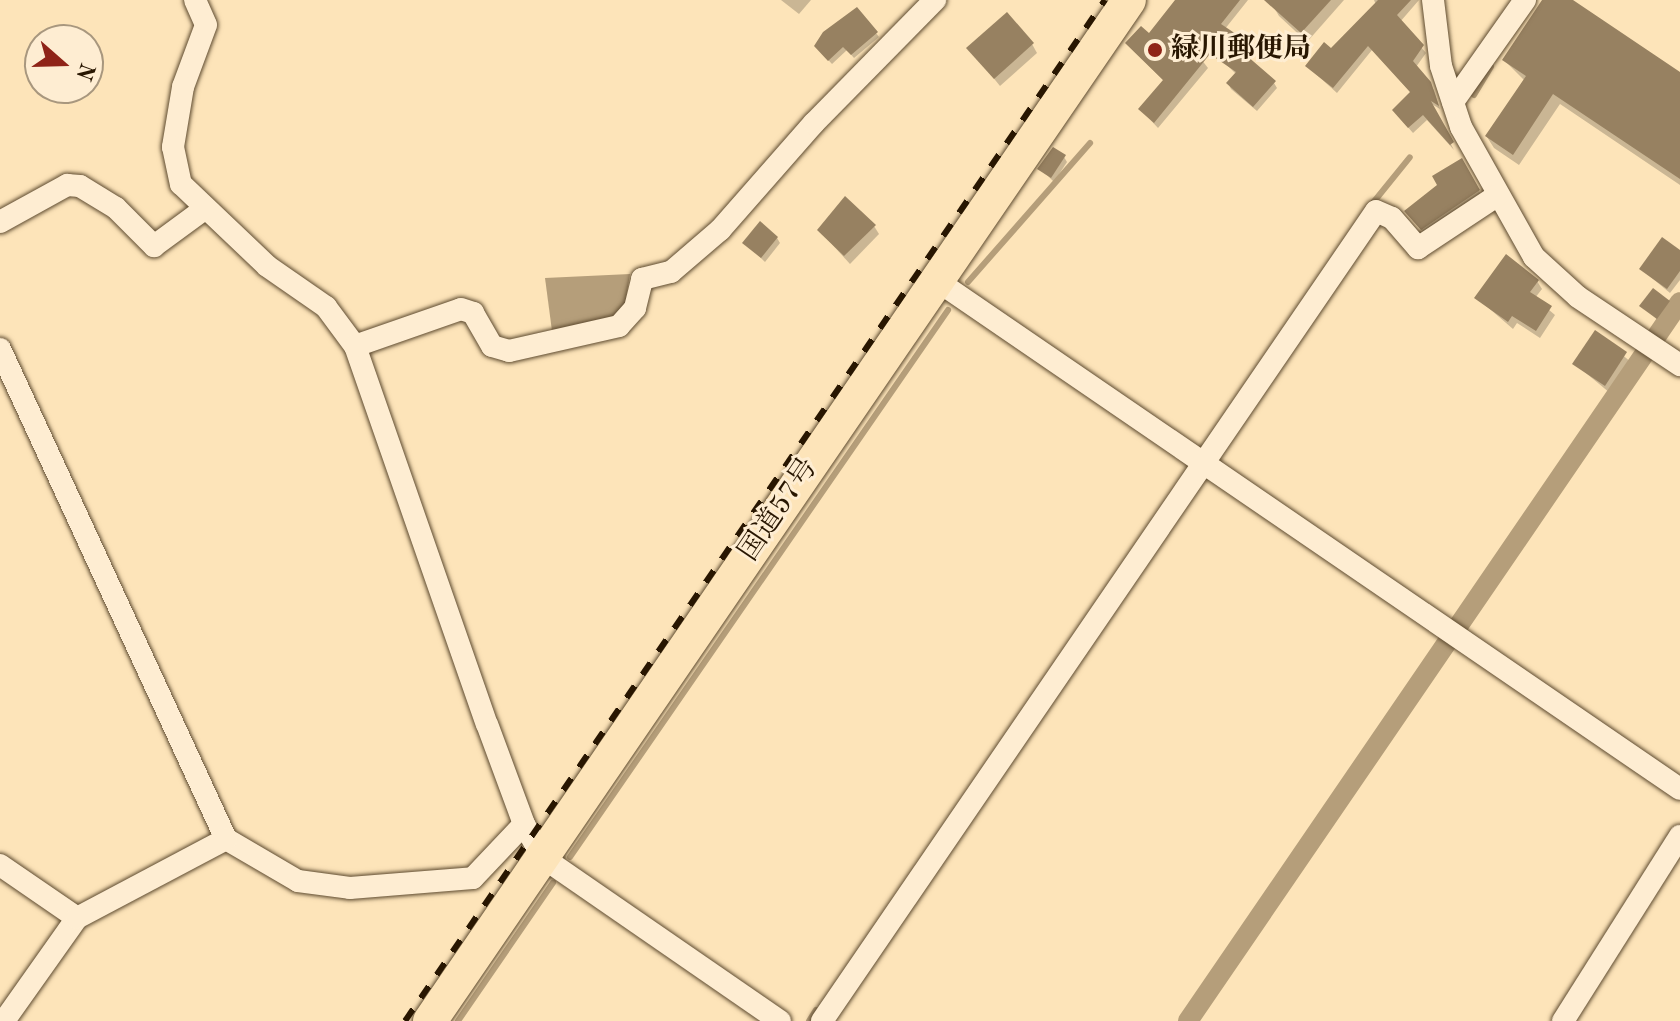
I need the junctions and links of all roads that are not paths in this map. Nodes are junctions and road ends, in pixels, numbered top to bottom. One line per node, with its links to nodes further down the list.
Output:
1 (195, 0): 8 (street)
2 (935, 0): 11 (street)
3 (1129, 0): 10 (highway, 国道57号)
4 (1433, 0): 6 (street)
5 (1525, 0): 6 (street)
6 (1453, 102): 7 (street)
7 (1498, 195): 13 (street); 14 (street)
8 (203, 210): 9 (street); 11 (street)
9 (0, 222)
10 (936, 280): 14 (street); 19 (highway, 国道57号)
11 (355, 346): 16 (street)
12 (0, 349): 18 (street)
13 (1680, 365)
14 (1204, 463): 15 (street); 25 (street)
15 (1680, 789)
16 (524, 824): 18 (street); 19 (street)
17 (1680, 836): 26 (street)
18 (226, 839): 21 (street)
19 (542, 857): 23 (highway, 国道57号); 24 (street)
20 (0, 865): 21 (street)
21 (77, 918): 22 (street)
22 (4, 1021)
23 (430, 1021)
24 (780, 1021)
25 (822, 1021)
26 (1563, 1021)

